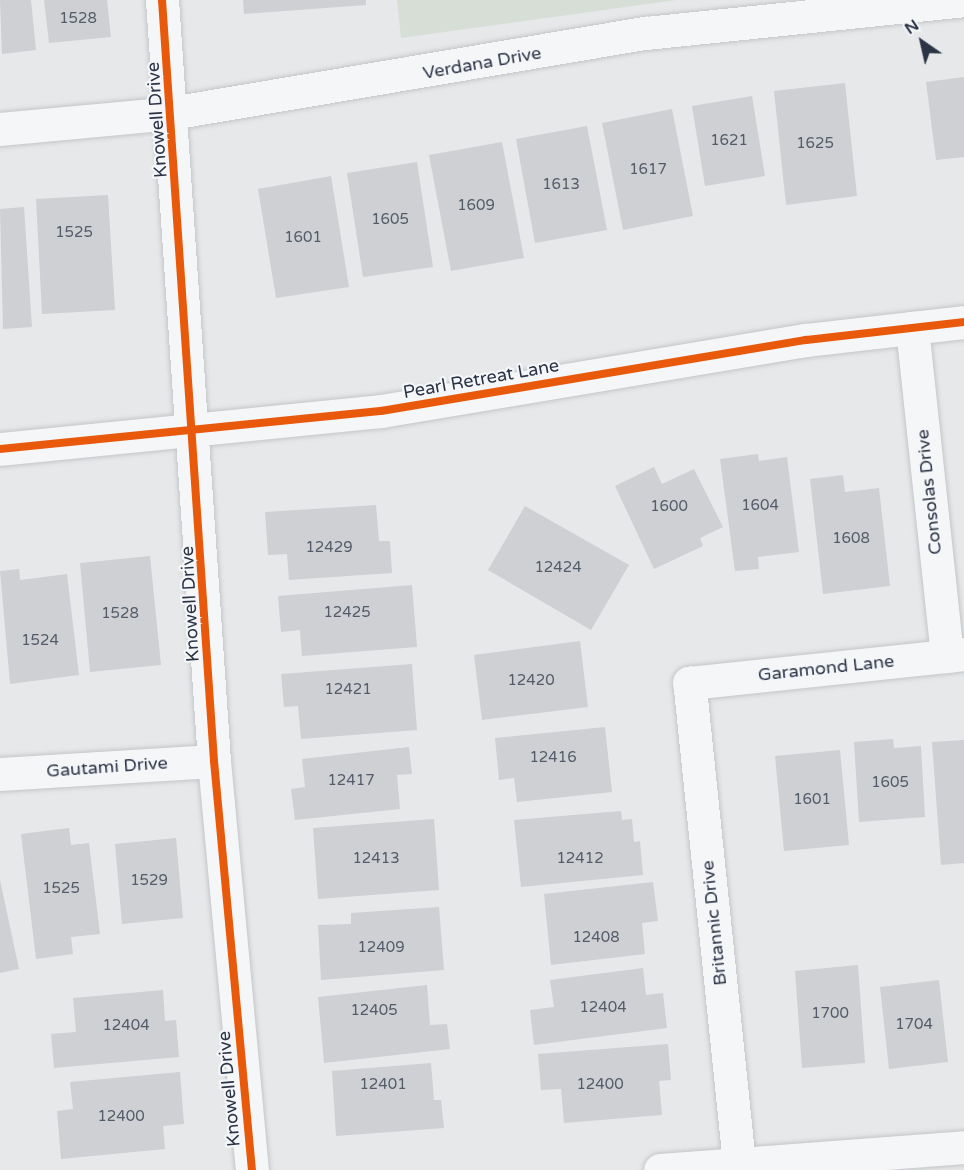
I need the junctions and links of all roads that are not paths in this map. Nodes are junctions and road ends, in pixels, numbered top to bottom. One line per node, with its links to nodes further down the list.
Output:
1 (162, 0): 3 (street, Knowell Drive)
2 (964, 0): 3 (street, Verdana Drive)
3 (171, 113): 4 (street, Verdana Drive); 7 (street, Knowell Drive)
4 (0, 129)
5 (964, 322): 6 (street, Pearl Retreat Lane)
6 (912, 328): 7 (street, Pearl Retreat Lane); 9 (street, Consolas Drive)
7 (195, 432): 8 (street, Pearl Retreat Lane); 11 (street, Knowell Drive)
8 (0, 449)
9 (955, 655): 10 (street, Garamond Lane)
10 (689, 683): 14 (street, Britannic Drive)
11 (214, 761): 12 (street, Gautami Drive); 15 (street, Knowell Drive)
12 (0, 774)
13 (964, 1147): 14 (street)
14 (740, 1163): 16 (street)
15 (252, 1170)
16 (660, 1170)

